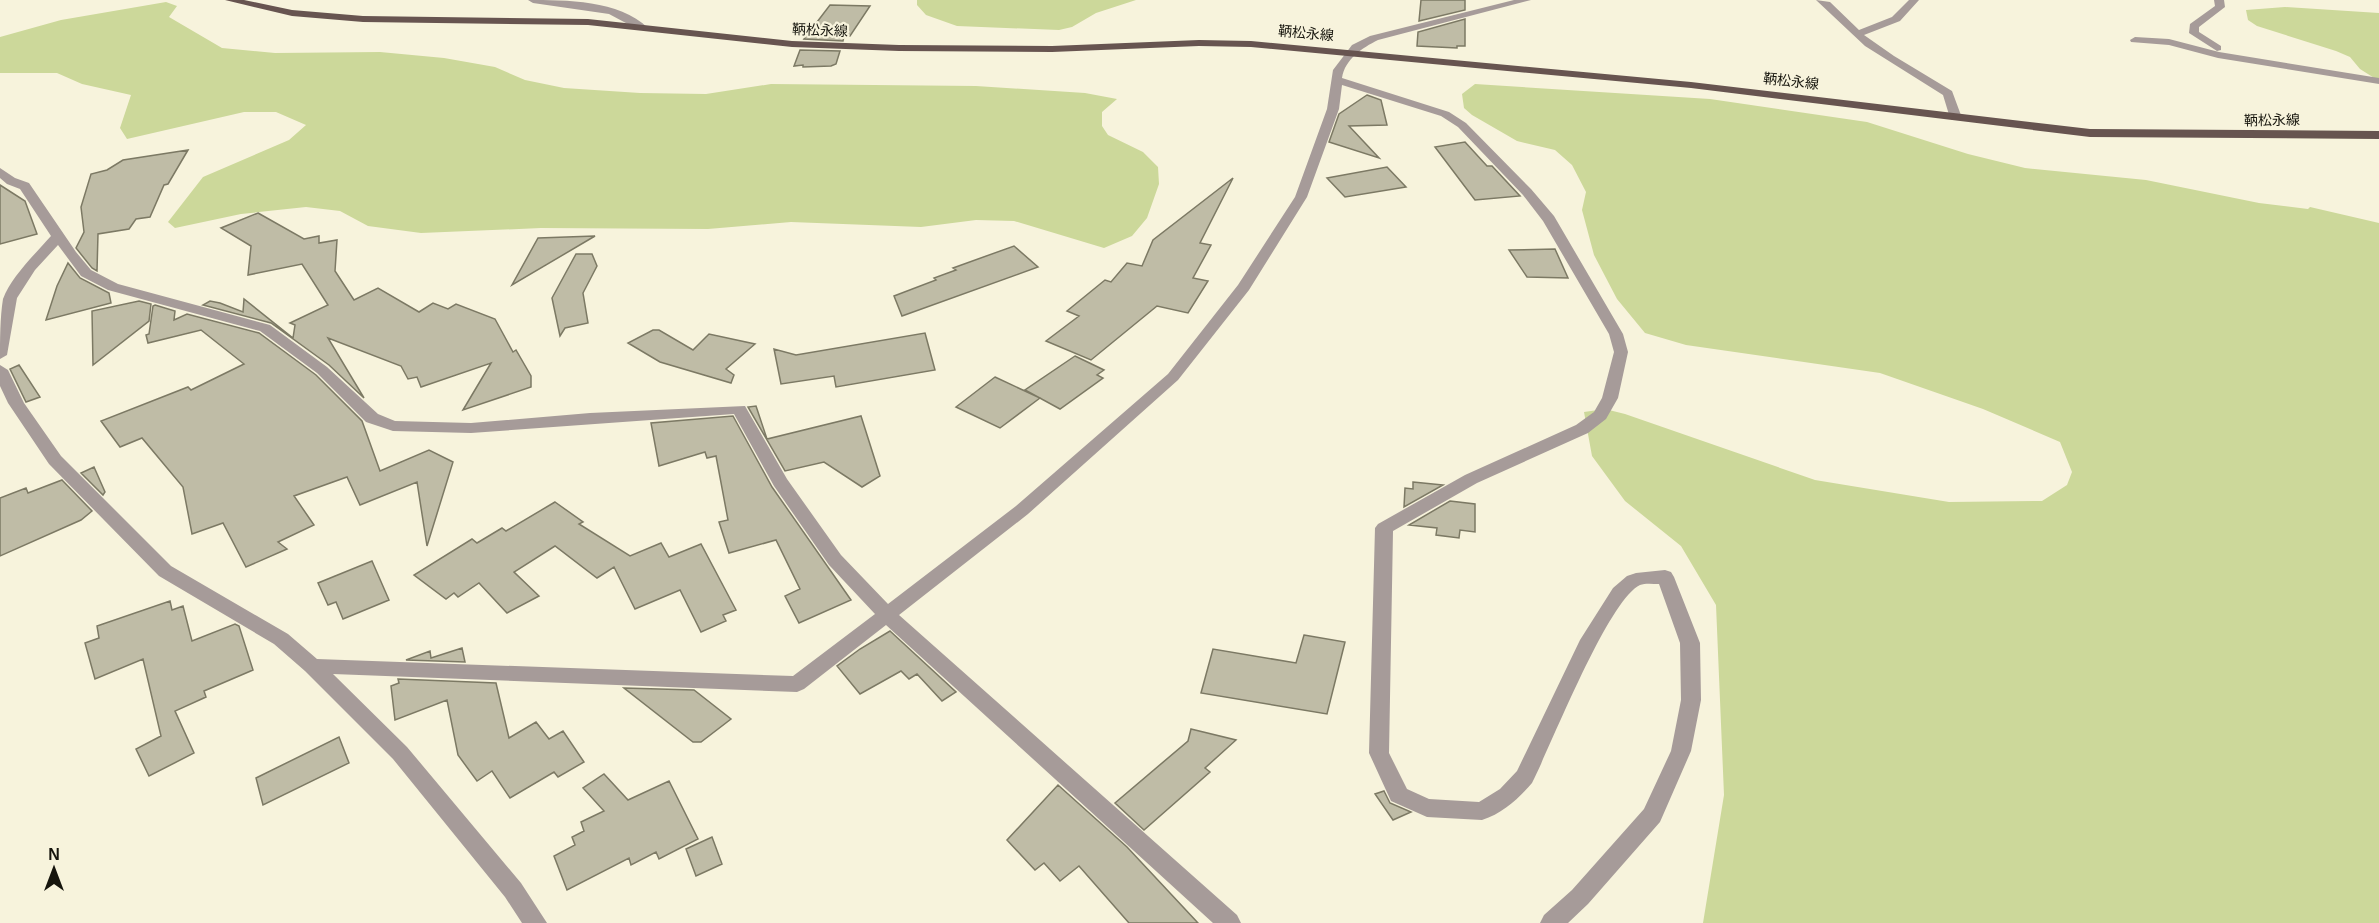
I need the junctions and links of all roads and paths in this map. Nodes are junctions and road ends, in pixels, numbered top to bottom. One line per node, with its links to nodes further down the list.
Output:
1 (230, 0): 7 (main road, 鞆松永線)
2 (533, 0): 7 (street)
3 (1526, 0): 10 (street)
4 (1821, 0): 8 (street)
5 (1914, 0): 8 (street)
6 (2219, 0): 11 (street)
7 (643, 28): 10 (main road, 鞆松永線)
8 (1857, 34): 14 (street)
9 (2135, 40): 11 (street)
10 (1350, 52): 12 (street); 14 (main road, 鞆松永線)
11 (2234, 57): 13 (street)
12 (1337, 80): 20 (street); 24 (street)
13 (2379, 81)
14 (1956, 118): 15 (main road, 鞆松永線)
15 (2379, 135)
16 (0, 172): 17 (street)
17 (59, 235): 18 (street); 20 (street)
18 (0, 355)
19 (1, 373): 21 (street)
20 (887, 615): 21 (street); 23 (street)
21 (312, 666): 22 (street)
22 (536, 923)
23 (1229, 923)
24 (1552, 923)

